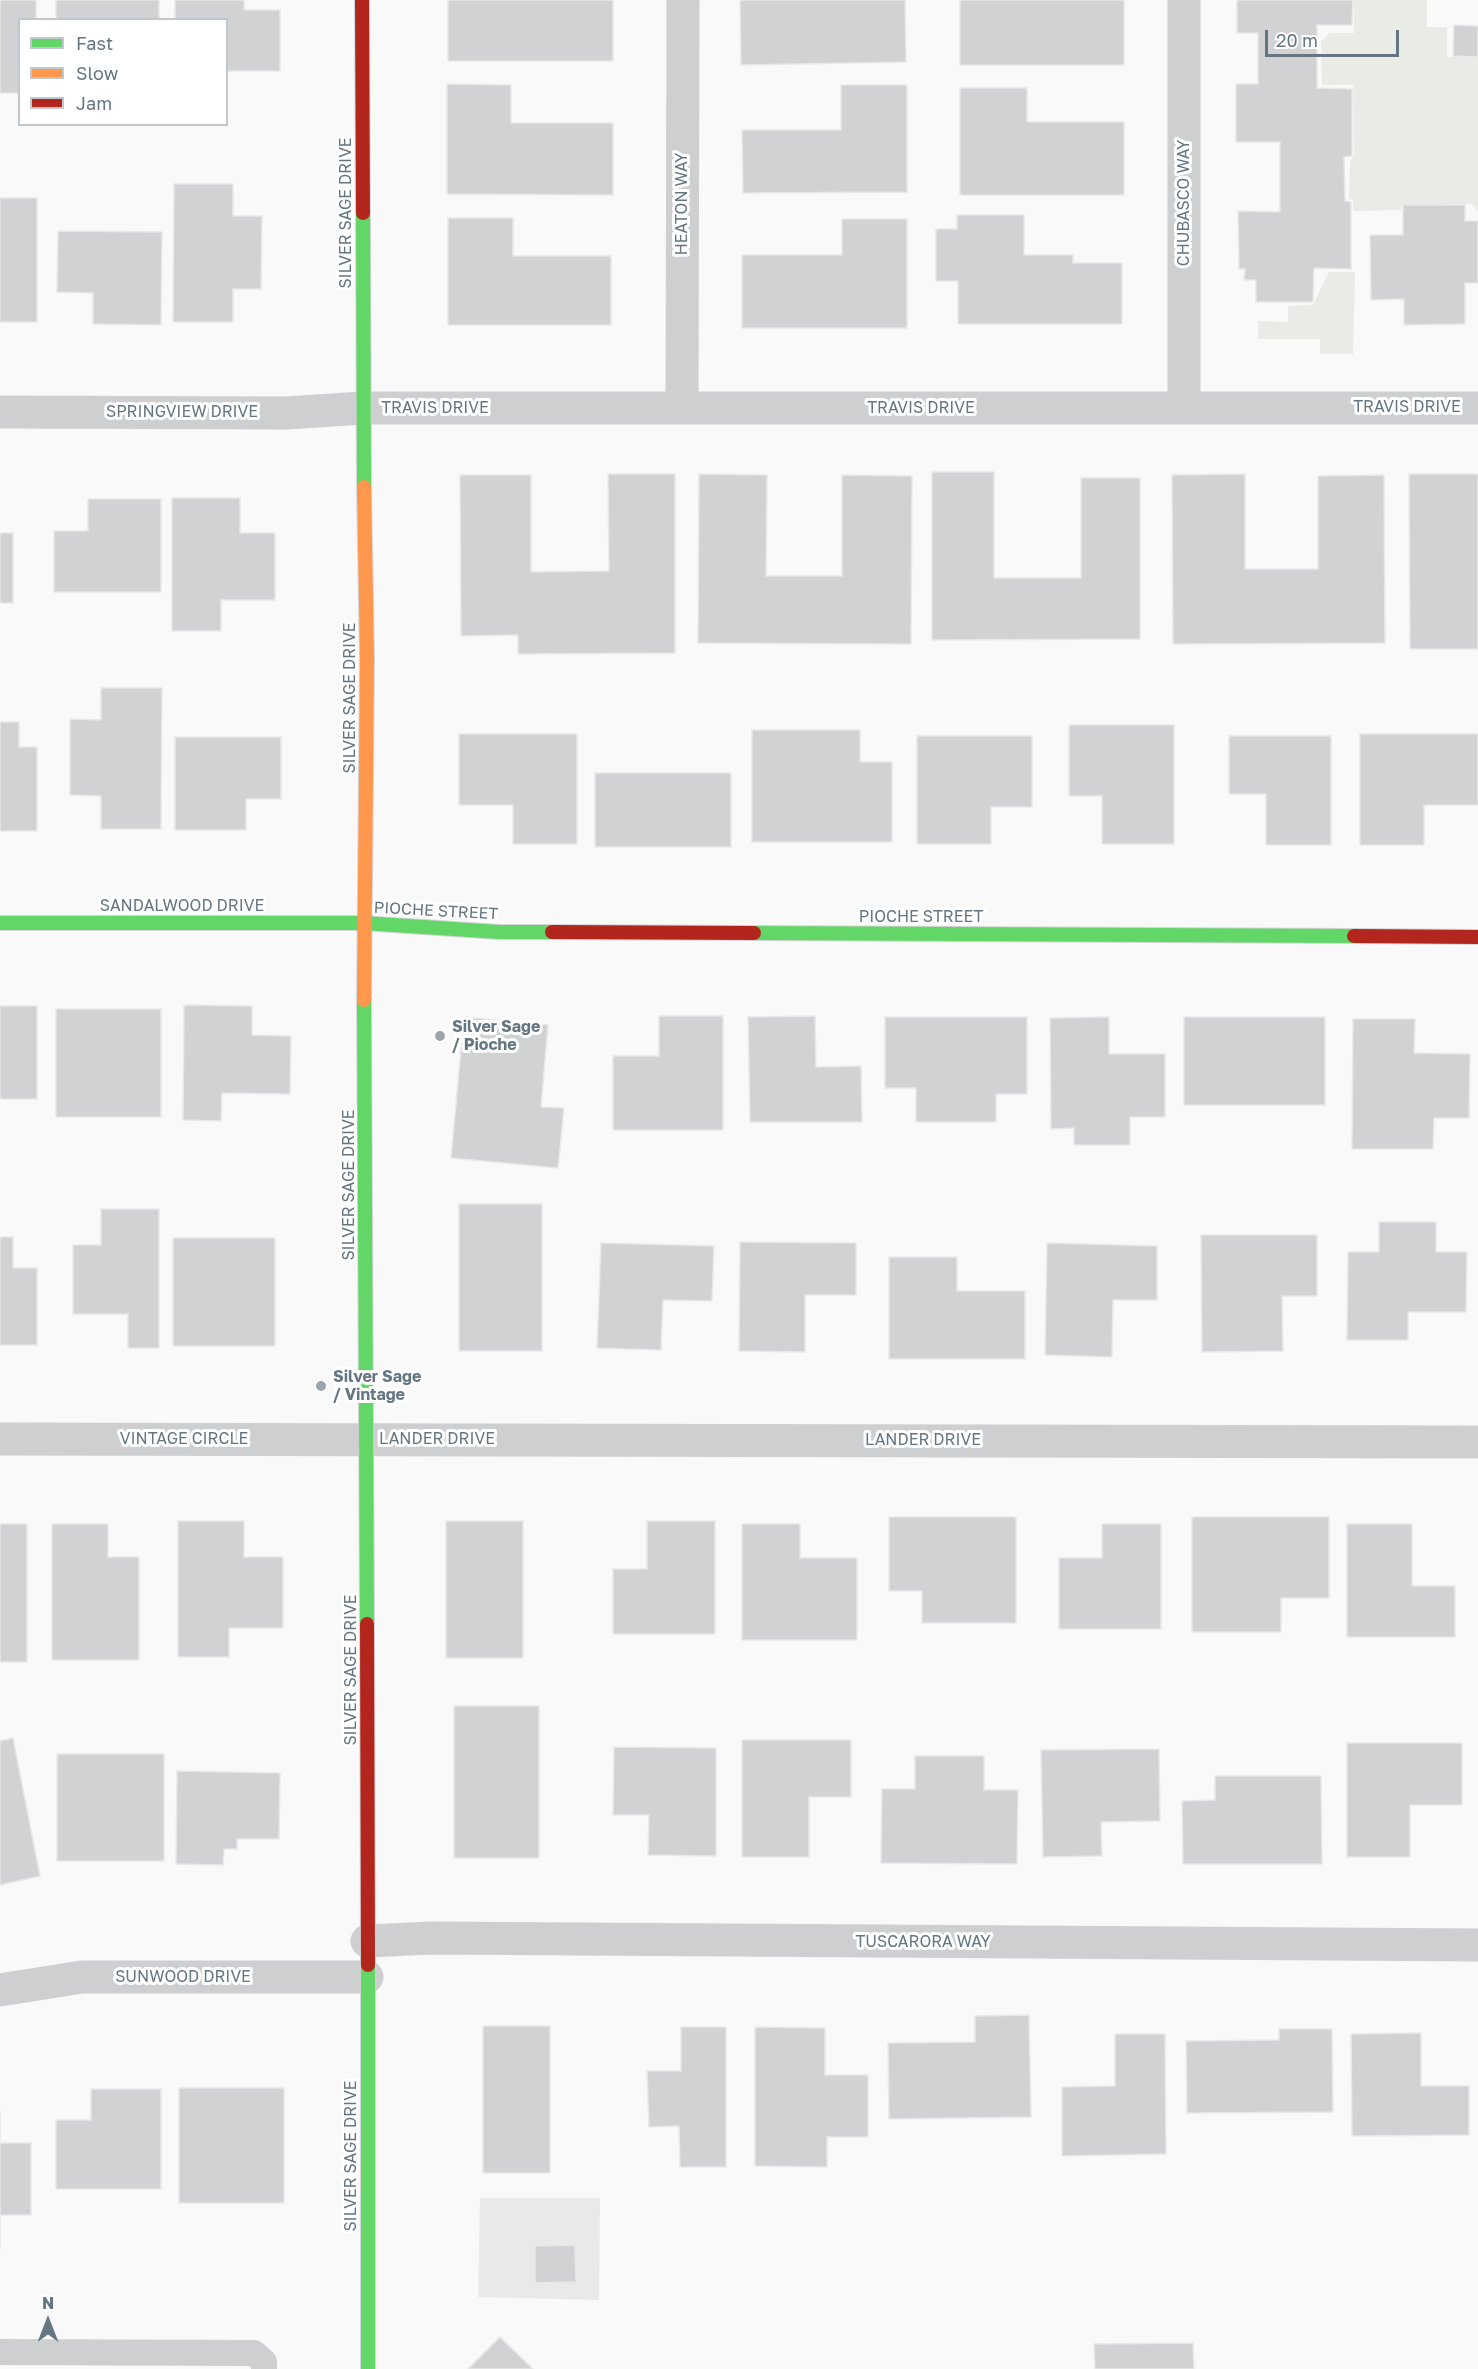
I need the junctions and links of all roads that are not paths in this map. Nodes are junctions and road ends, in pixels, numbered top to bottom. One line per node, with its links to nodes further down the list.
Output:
1 (362, 0): 5 (street, SILVER SAGE DRIVE)
2 (683, 0): 6 (street, HEATON WAY)
3 (1184, 0): 4 (street, CHUBASCO WAY)
4 (1184, 407): 6 (street, TRAVIS DRIVE); 7 (street, TRAVIS DRIVE)
5 (363, 408): 6 (street, TRAVIS DRIVE); 8 (street, SPRINGVIEW DRIVE); 10 (street, SILVER SAGE DRIVE)
6 (682, 408)
7 (1478, 408)
8 (0, 412)
9 (0, 923): 10 (street, SANDALWOOD DRIVE)
10 (363, 923): 11 (street, PIOCHE STREET); 13 (street, SILVER SAGE DRIVE)
11 (1478, 937)
12 (0, 1439): 13 (street, VINTAGE CIRCLE)
13 (367, 1439): 14 (street, LANDER DRIVE); 15 (street, SILVER SAGE DRIVE)
14 (1478, 1442)
15 (367, 1941): 16 (street, TUSCARORA WAY); 17 (street, SILVER SAGE DRIVE)
16 (1478, 1945)
17 (367, 1977): 18 (street, SUNWOOD DRIVE); 21 (street, SILVER SAGE DRIVE)
18 (0, 1990)
19 (0, 2352): 20 (lane)
20 (264, 2369)
21 (368, 2369)

